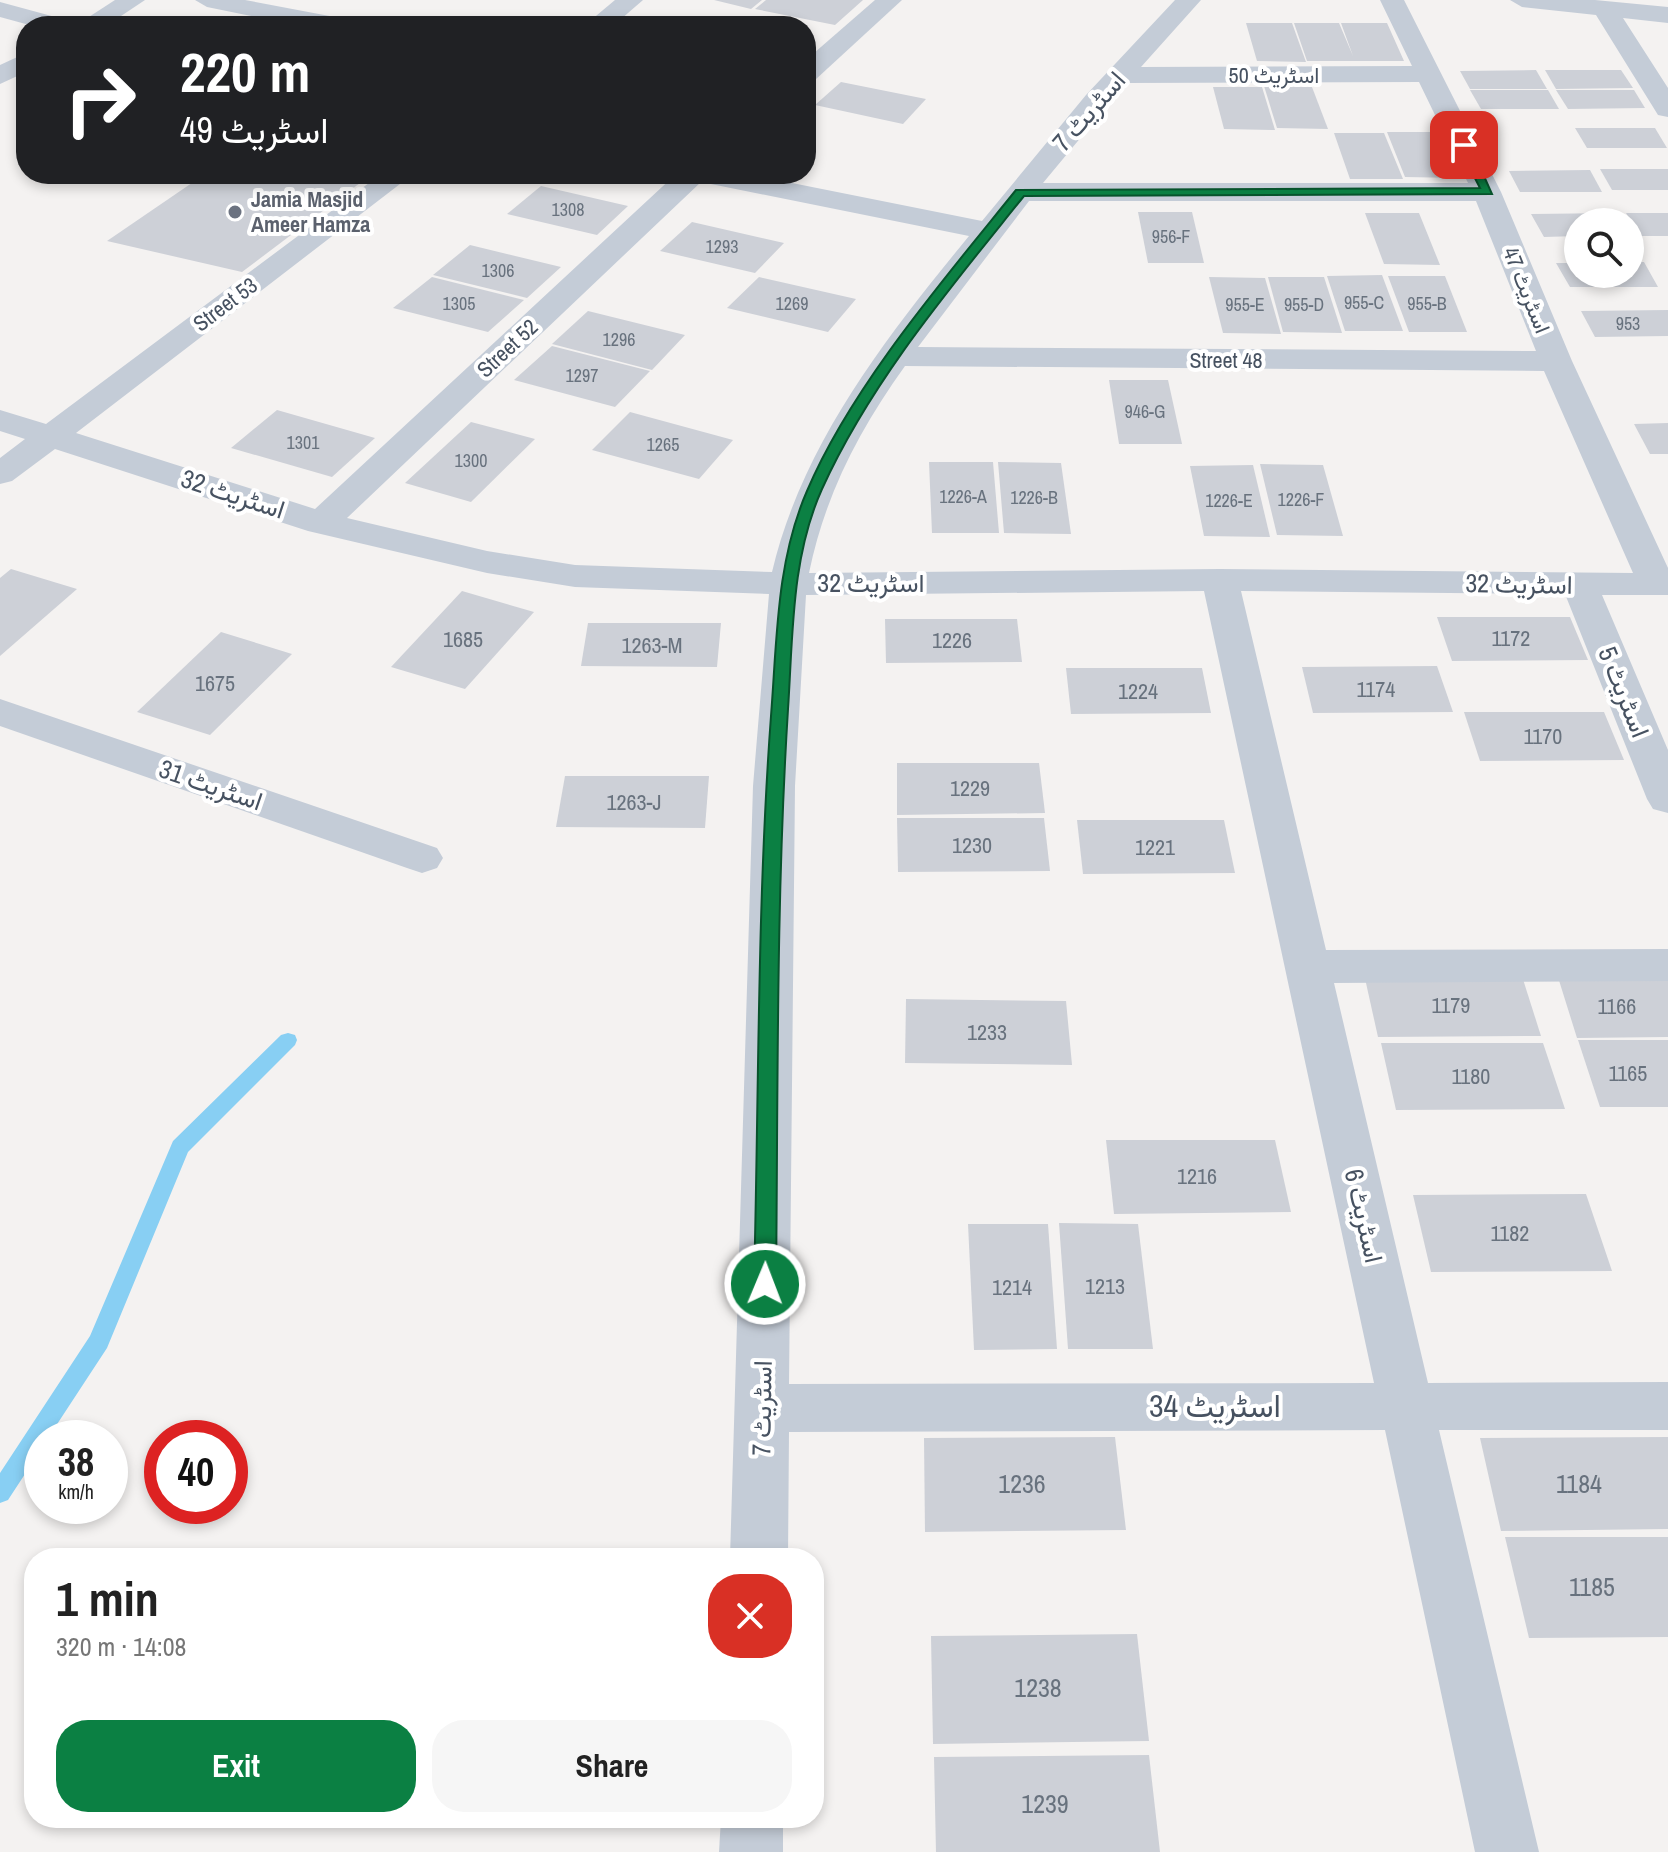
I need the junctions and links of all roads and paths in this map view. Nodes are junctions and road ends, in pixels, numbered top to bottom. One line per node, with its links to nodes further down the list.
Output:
1 (133, 0): 12 (street)
2 (207, 0): 13 (street)
3 (631, 0): 14 (street)
4 (890, 0): 15 (street)
5 (1189, 0): 17 (street, اسٹریٹ 7)
6 (1392, 0): 16 (street, اسٹریٹ 47)
7 (1522, 0): 9 (street)
8 (0, 9): 11 (street)
9 (1605, 9): 10 (street); 18 (street)
10 (1668, 15)
11 (25, 16)
12 (105, 16)
13 (289, 16)
14 (610, 16)
15 (816, 65)
16 (1429, 74): 17 (street, اسٹریٹ 50); 23 (street, اسٹریٹ 47)
17 (1119, 75): 22 (street, اسٹریٹ 7)
18 (1668, 109)
19 (386, 184): 28 (street, Street 53)
20 (682, 184): 30 (street, Street 52)
21 (754, 184): 24 (street)
22 (1021, 192): 23 (street); 24 (street, اسٹریٹ 7)
23 (1487, 192): 26 (street, اسٹریٹ 47)
24 (988, 231): 25 (street, اسٹریٹ 7)
25 (896, 356): 26 (street, Street 48); 32 (street, اسٹریٹ 7)
26 (1556, 361): 33 (street, اسٹریٹ 47)
27 (0, 420): 28 (street, اسٹریٹ 32)
28 (51, 435): 29 (street, Street 53); 30 (street, اسٹریٹ 32)
29 (0, 474)
30 (321, 523): 32 (street, اسٹریٹ 32)
31 (1220, 580): 32 (street, اسٹریٹ 32); 34 (street, اسٹریٹ 32); 39 (street, اسٹریٹ 6)
32 (788, 584): 42 (street, اسٹریٹ 7)
33 (1662, 584): 34 (street, اسٹریٹ 32)
34 (1580, 585): 36 (street, اسٹریٹ 5)
35 (0, 712): 37 (street, اسٹریٹ 31)
36 (1668, 799)
37 (422, 858)
38 (1668, 965): 39 (street)
39 (1307, 967): 40 (street, اسٹریٹ 6)
40 (1407, 1406): 41 (street, اسٹریٹ 34); 42 (street, اسٹریٹ 34); 46 (street, اسٹریٹ 6)
41 (1668, 1406)
42 (763, 1408): 43 (street, اسٹریٹ 7)
43 (759, 1548)
44 (752, 1828): 45 (street)
45 (751, 1852)
46 (1507, 1852)

